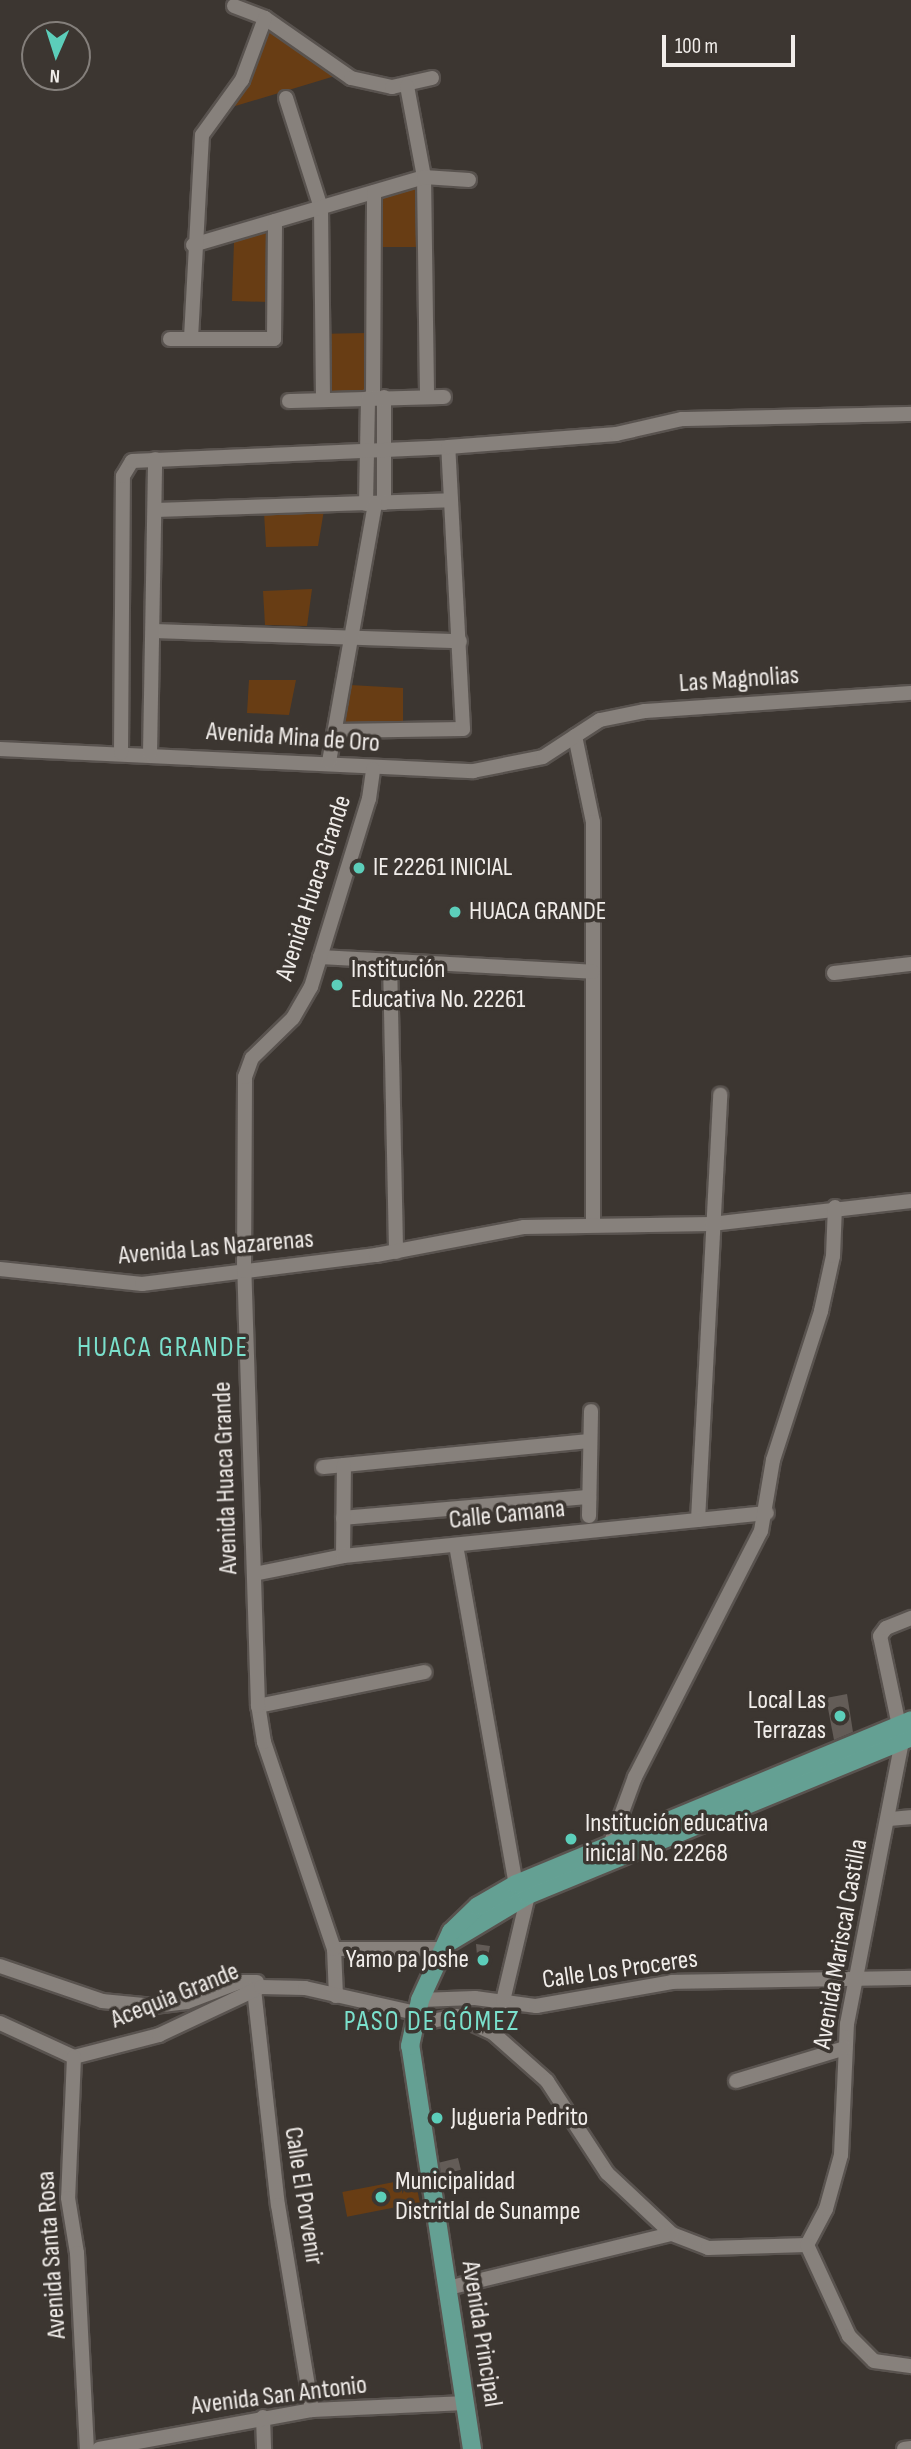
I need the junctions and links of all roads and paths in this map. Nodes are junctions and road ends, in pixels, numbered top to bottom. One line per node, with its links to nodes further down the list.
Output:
1 (234, 6): 2 (street)
2 (265, 18): 4 (street); 11 (street)
3 (432, 78): 4 (street)
4 (407, 86): 6 (street)
5 (286, 98): 9 (street)
6 (424, 177): 7 (street); 8 (street); 14 (street)
7 (470, 180)
8 (374, 192): 9 (street); 15 (street)
9 (321, 208): 10 (street); 17 (street)
10 (275, 221): 11 (street); 13 (street)
11 (193, 245): 13 (street)
12 (170, 338): 13 (street)
13 (191, 338)
14 (427, 396): 15 (street); 16 (street)
15 (375, 397): 17 (street); 21 (street); 22 (street)
16 (444, 397)
17 (323, 399): 18 (street)
18 (289, 401)
19 (911, 414): 20 (street)
20 (448, 447): 21 (street); 24 (street)
21 (382, 451): 22 (street); 25 (street)
22 (366, 452): 23 (street); 25 (street)
23 (155, 459): 26 (street); 34 (street)
24 (451, 500): 25 (street); 29 (street)
25 (375, 503): 26 (street); 28 (street)
26 (155, 510): 27 (street)
27 (153, 631): 28 (street); 35 (street)
28 (352, 636): 29 (street); 31 (street)
29 (460, 641): 31 (street)
30 (911, 693): 32 (street, Las Magnolias)
31 (335, 731): 36 (street)
32 (575, 736): 37 (street, Avenida Mina de Oro); 41 (street)
33 (0, 749): 34 (street, Avenida Mina de Oro)
34 (121, 753): 35 (street, Avenida Mina de Oro)
35 (150, 754): 36 (street, Avenida Mina de Oro)
36 (329, 762): 37 (street, Avenida Mina de Oro)
37 (373, 769): 38 (street, Avenida Huaca Grande)
38 (320, 957): 39 (street); 50 (street, Avenida Huaca Grande)
39 (390, 962): 41 (street); 48 (street)
40 (911, 964): 42 (street)
41 (593, 972): 46 (street)
42 (834, 973)
43 (720, 1094): 47 (street)
44 (911, 1201): 45 (street, Avenida Las Nazarenas)
45 (835, 1208): 47 (street, Avenida Las Nazarenas); 56 (street)
46 (593, 1224): 47 (street, Avenida Las Nazarenas); 48 (street, Avenida Las Nazarenas)
47 (712, 1224): 59 (street)
48 (396, 1252): 50 (street, Avenida Las Nazarenas)
49 (0, 1269): 50 (street, Avenida Las Nazarenas)
50 (244, 1271): 62 (street, Avenida Huaca Grande)
51 (591, 1411): 52 (street)
52 (590, 1441): 53 (street); 55 (street)
53 (344, 1465): 54 (street); 58 (street)
54 (323, 1467)
55 (589, 1497): 57 (street); 58 (street)
56 (767, 1513): 59 (street, Calle Camana); 69 (street)
57 (589, 1516)
58 (343, 1518): 61 (street)
59 (698, 1520): 60 (street, Calle Camana)
60 (456, 1545): 61 (street, Calle Camana); 70 (street)
61 (343, 1556): 62 (street, Calle Camana)
62 (254, 1574): 65 (street, Avenida Huaca Grande)
63 (911, 1618): 66 (street, Avenida Mariscal Castilla)
64 (425, 1672): 65 (street)
65 (258, 1706): 72 (street, Avenida Huaca Grande)
66 (905, 1731): 68 (street, Avenida Mariscal Castilla); 69 (main road, Avenida Principal)
67 (911, 1817): 68 (street)
68 (890, 1819): 75 (street, Avenida Mariscal Castilla)
69 (607, 1854): 70 (main road, Avenida Principal)
70 (522, 1889): 71 (main road, Avenida Principal); 78 (street)
71 (446, 1946): 72 (street); 79 (main road, Avenida Principal)
72 (334, 1949): 77 (street, Avenida Huaca Grande)
73 (0, 1966): 76 (street)
74 (911, 1978): 75 (street, Calle Los Proceres)
75 (857, 1979): 78 (street, Calle Los Proceres); 81 (street, Avenida Mariscal Castilla)
76 (257, 1988): 77 (street, Acequia Grande); 82 (street, Acequia Grande); 89 (street, Calle El Porvenir)
77 (335, 1996): 79 (street, Acequia Grande)
78 (503, 2001): 79 (street, Calle Los Proceres)
79 (416, 2013): 84 (street); 86 (main road, Avenida Principal)
80 (0, 2023): 82 (street)
81 (845, 2048): 83 (street); 85 (street, Avenida Mariscal Castilla)
82 (74, 2057): 92 (street, Avenida Santa Rosa)
83 (736, 2081)
84 (673, 2234): 85 (street); 86 (street)
85 (807, 2245): 87 (street)
86 (447, 2288): 88 (main road, Avenida Principal)
87 (911, 2366)
88 (466, 2403): 89 (street, Avenida San Antonio); 95 (main road, Avenida Principal)
89 (312, 2410): 90 (street, Avenida San Antonio)
90 (262, 2417): 93 (street, Avenida San Antonio); 94 (street)
91 (911, 2448): 96 (street)
92 (87, 2449)
93 (99, 2449)
94 (264, 2449)
95 (472, 2449)
96 (904, 2449)

